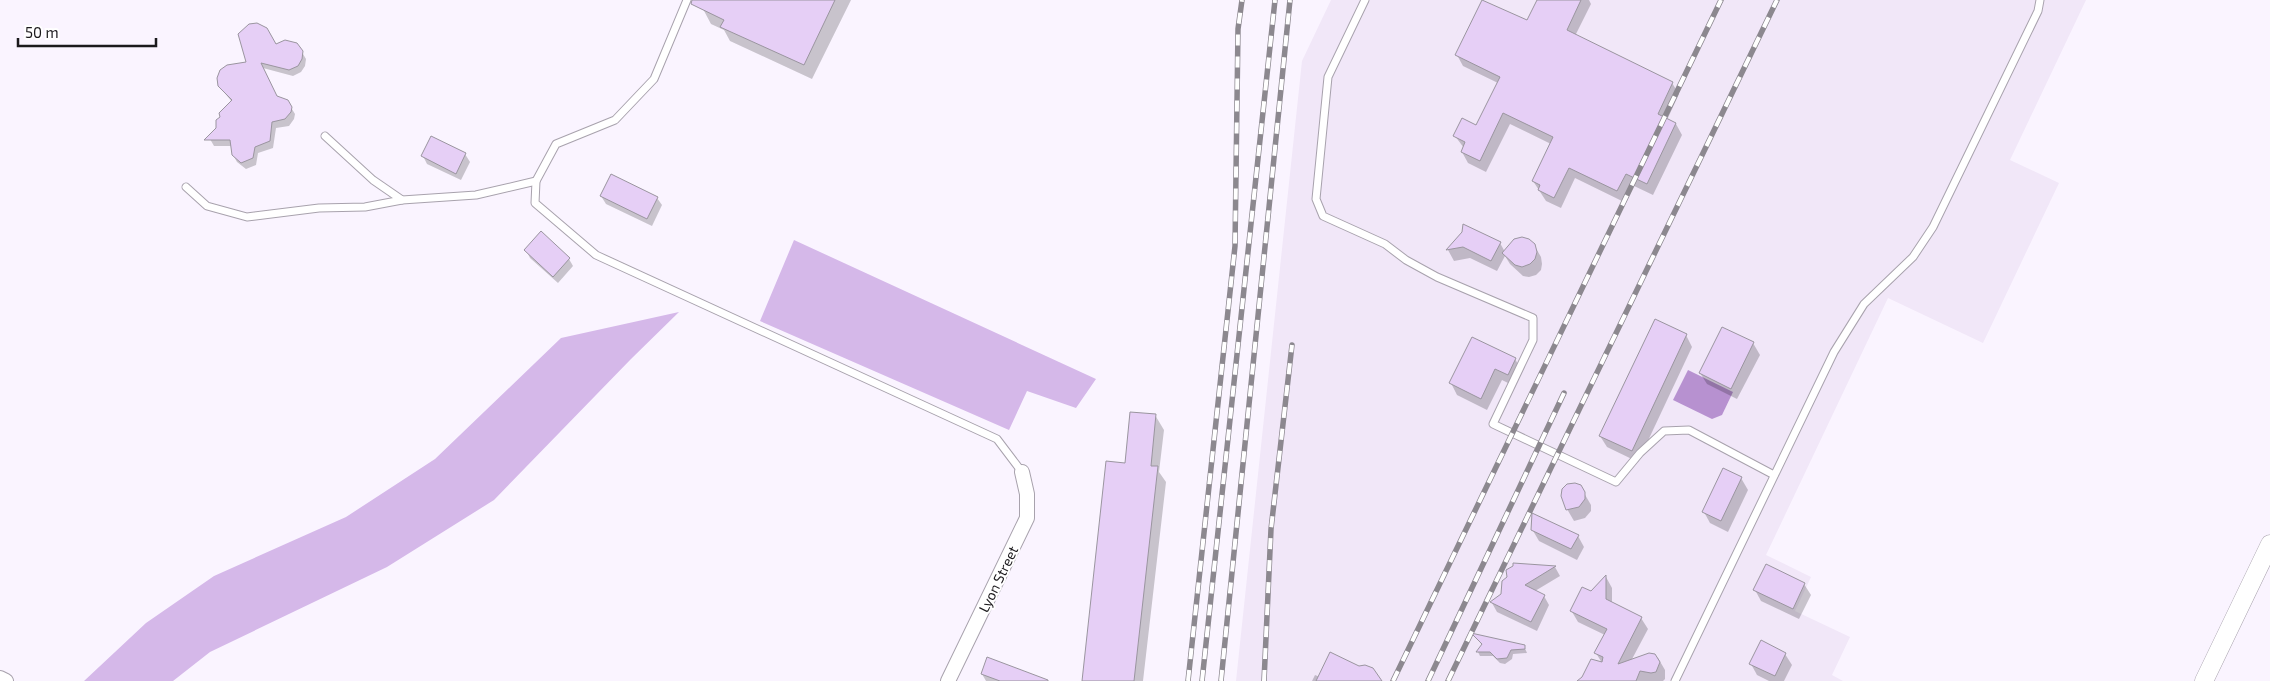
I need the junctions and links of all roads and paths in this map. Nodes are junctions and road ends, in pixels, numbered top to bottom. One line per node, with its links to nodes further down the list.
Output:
1 (687, 0): 5 (lane)
2 (1365, 0): 9 (lane)
3 (2040, 0): 9 (lane)
4 (325, 136): 7 (lane)
5 (536, 181): 7 (lane); 8 (lane)
6 (186, 187): 7 (lane)
7 (402, 200)
8 (1022, 472): 13 (street, Lyon Street)
9 (1774, 475): 14 (lane)
10 (2270, 544): 15 (street)
11 (0, 678): 12 (street)
12 (6, 681)
13 (948, 681)
14 (1675, 681)
15 (2204, 681)

